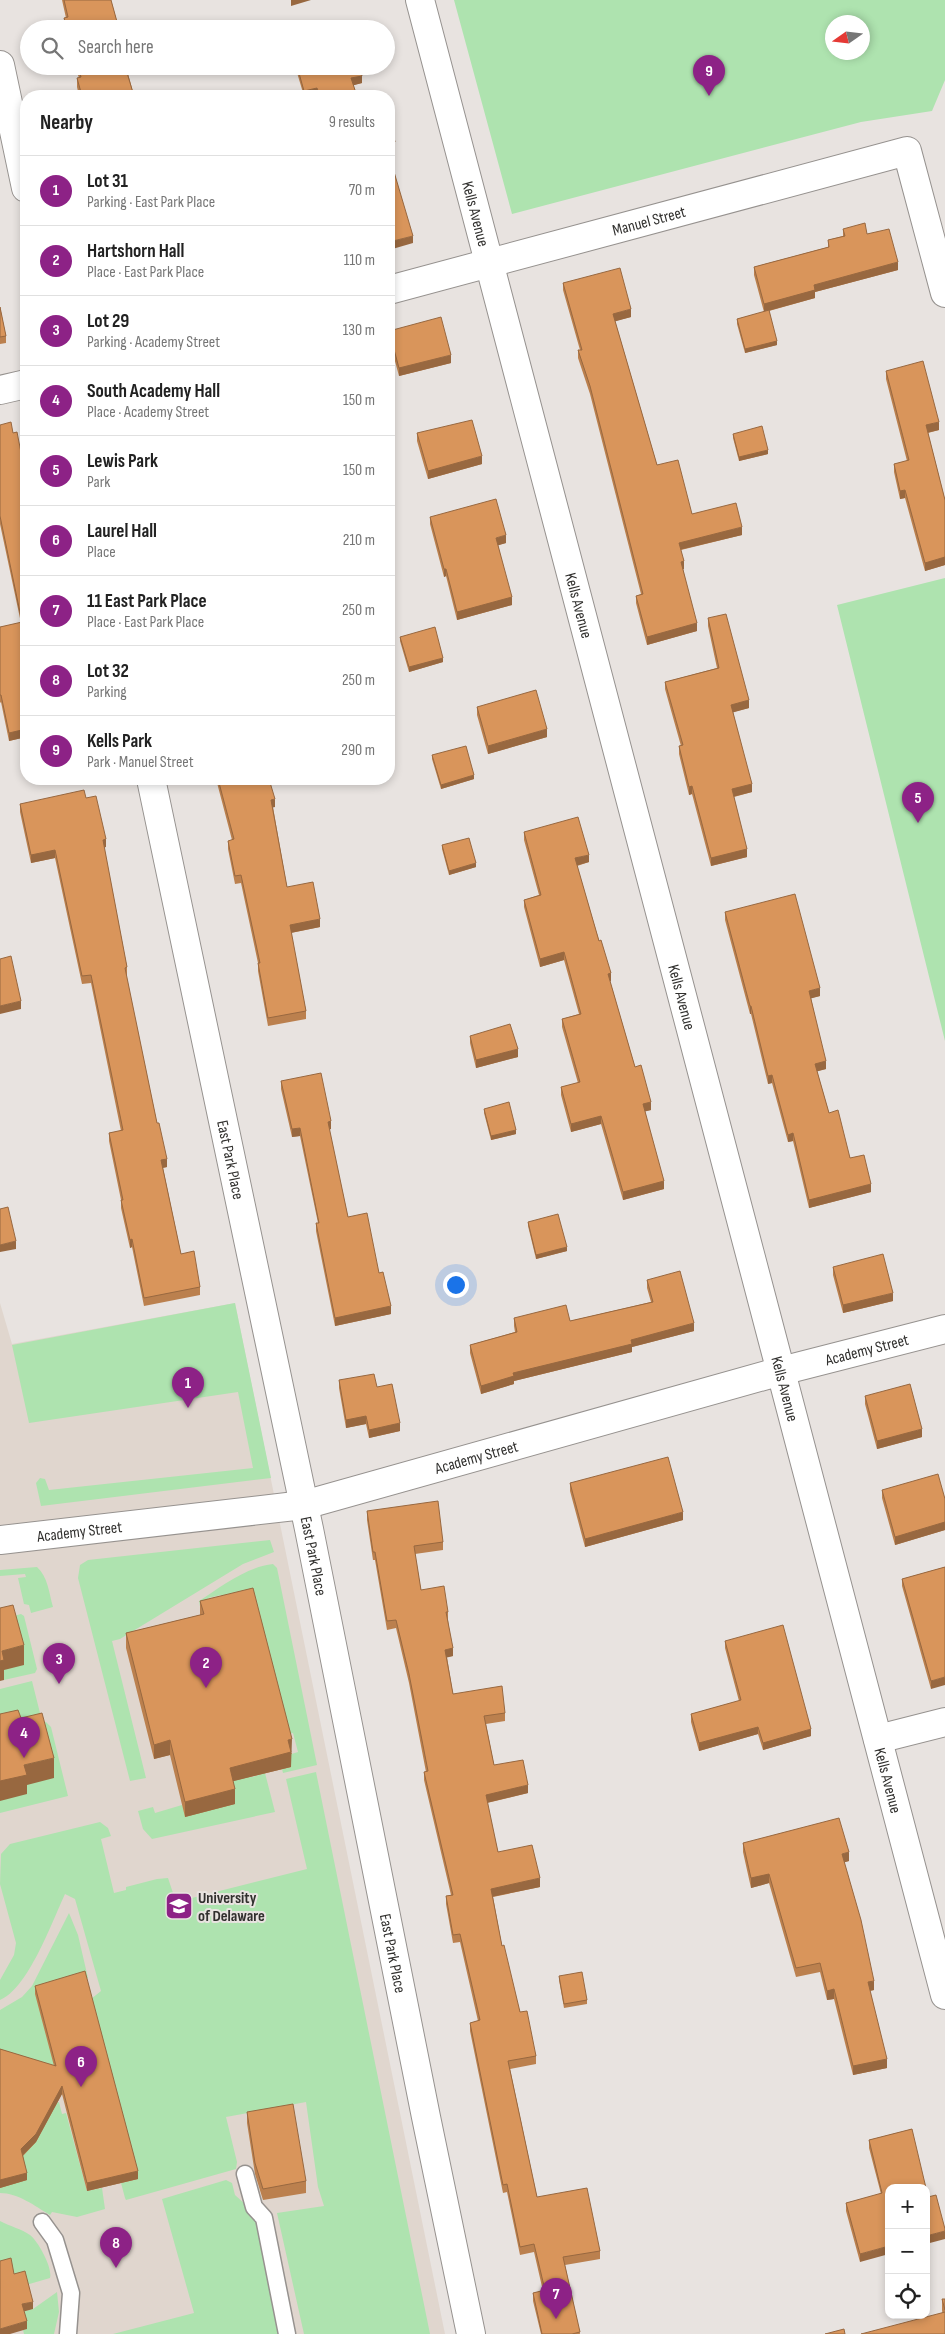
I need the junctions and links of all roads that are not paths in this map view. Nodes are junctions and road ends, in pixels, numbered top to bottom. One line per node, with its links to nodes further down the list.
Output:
1 (420, 0): 4 (street, Kells Avenue)
2 (0, 65): 3 (street)
3 (20, 160)
4 (489, 264): 5 (street, Manuel Street); 6 (street, Manuel Street); 11 (street, Kells Avenue)
5 (395, 288)
6 (945, 293)
7 (20, 385): 8 (street)
8 (0, 390)
9 (152, 785): 12 (street, East Park Place)
10 (945, 1329): 11 (street, Academy Street)
11 (781, 1371): 12 (street, Academy Street); 15 (street, Kells Avenue)
12 (304, 1505): 13 (street, Academy Street); 21 (street, East Park Place)
13 (0, 1540)
14 (945, 1722): 15 (street)
15 (878, 1740): 16 (street, Kells Avenue)
16 (945, 1995)
17 (244, 2174): 20 (lane)
18 (42, 2222): 19 (lane)
19 (68, 2334)
20 (288, 2334)
21 (471, 2334)

